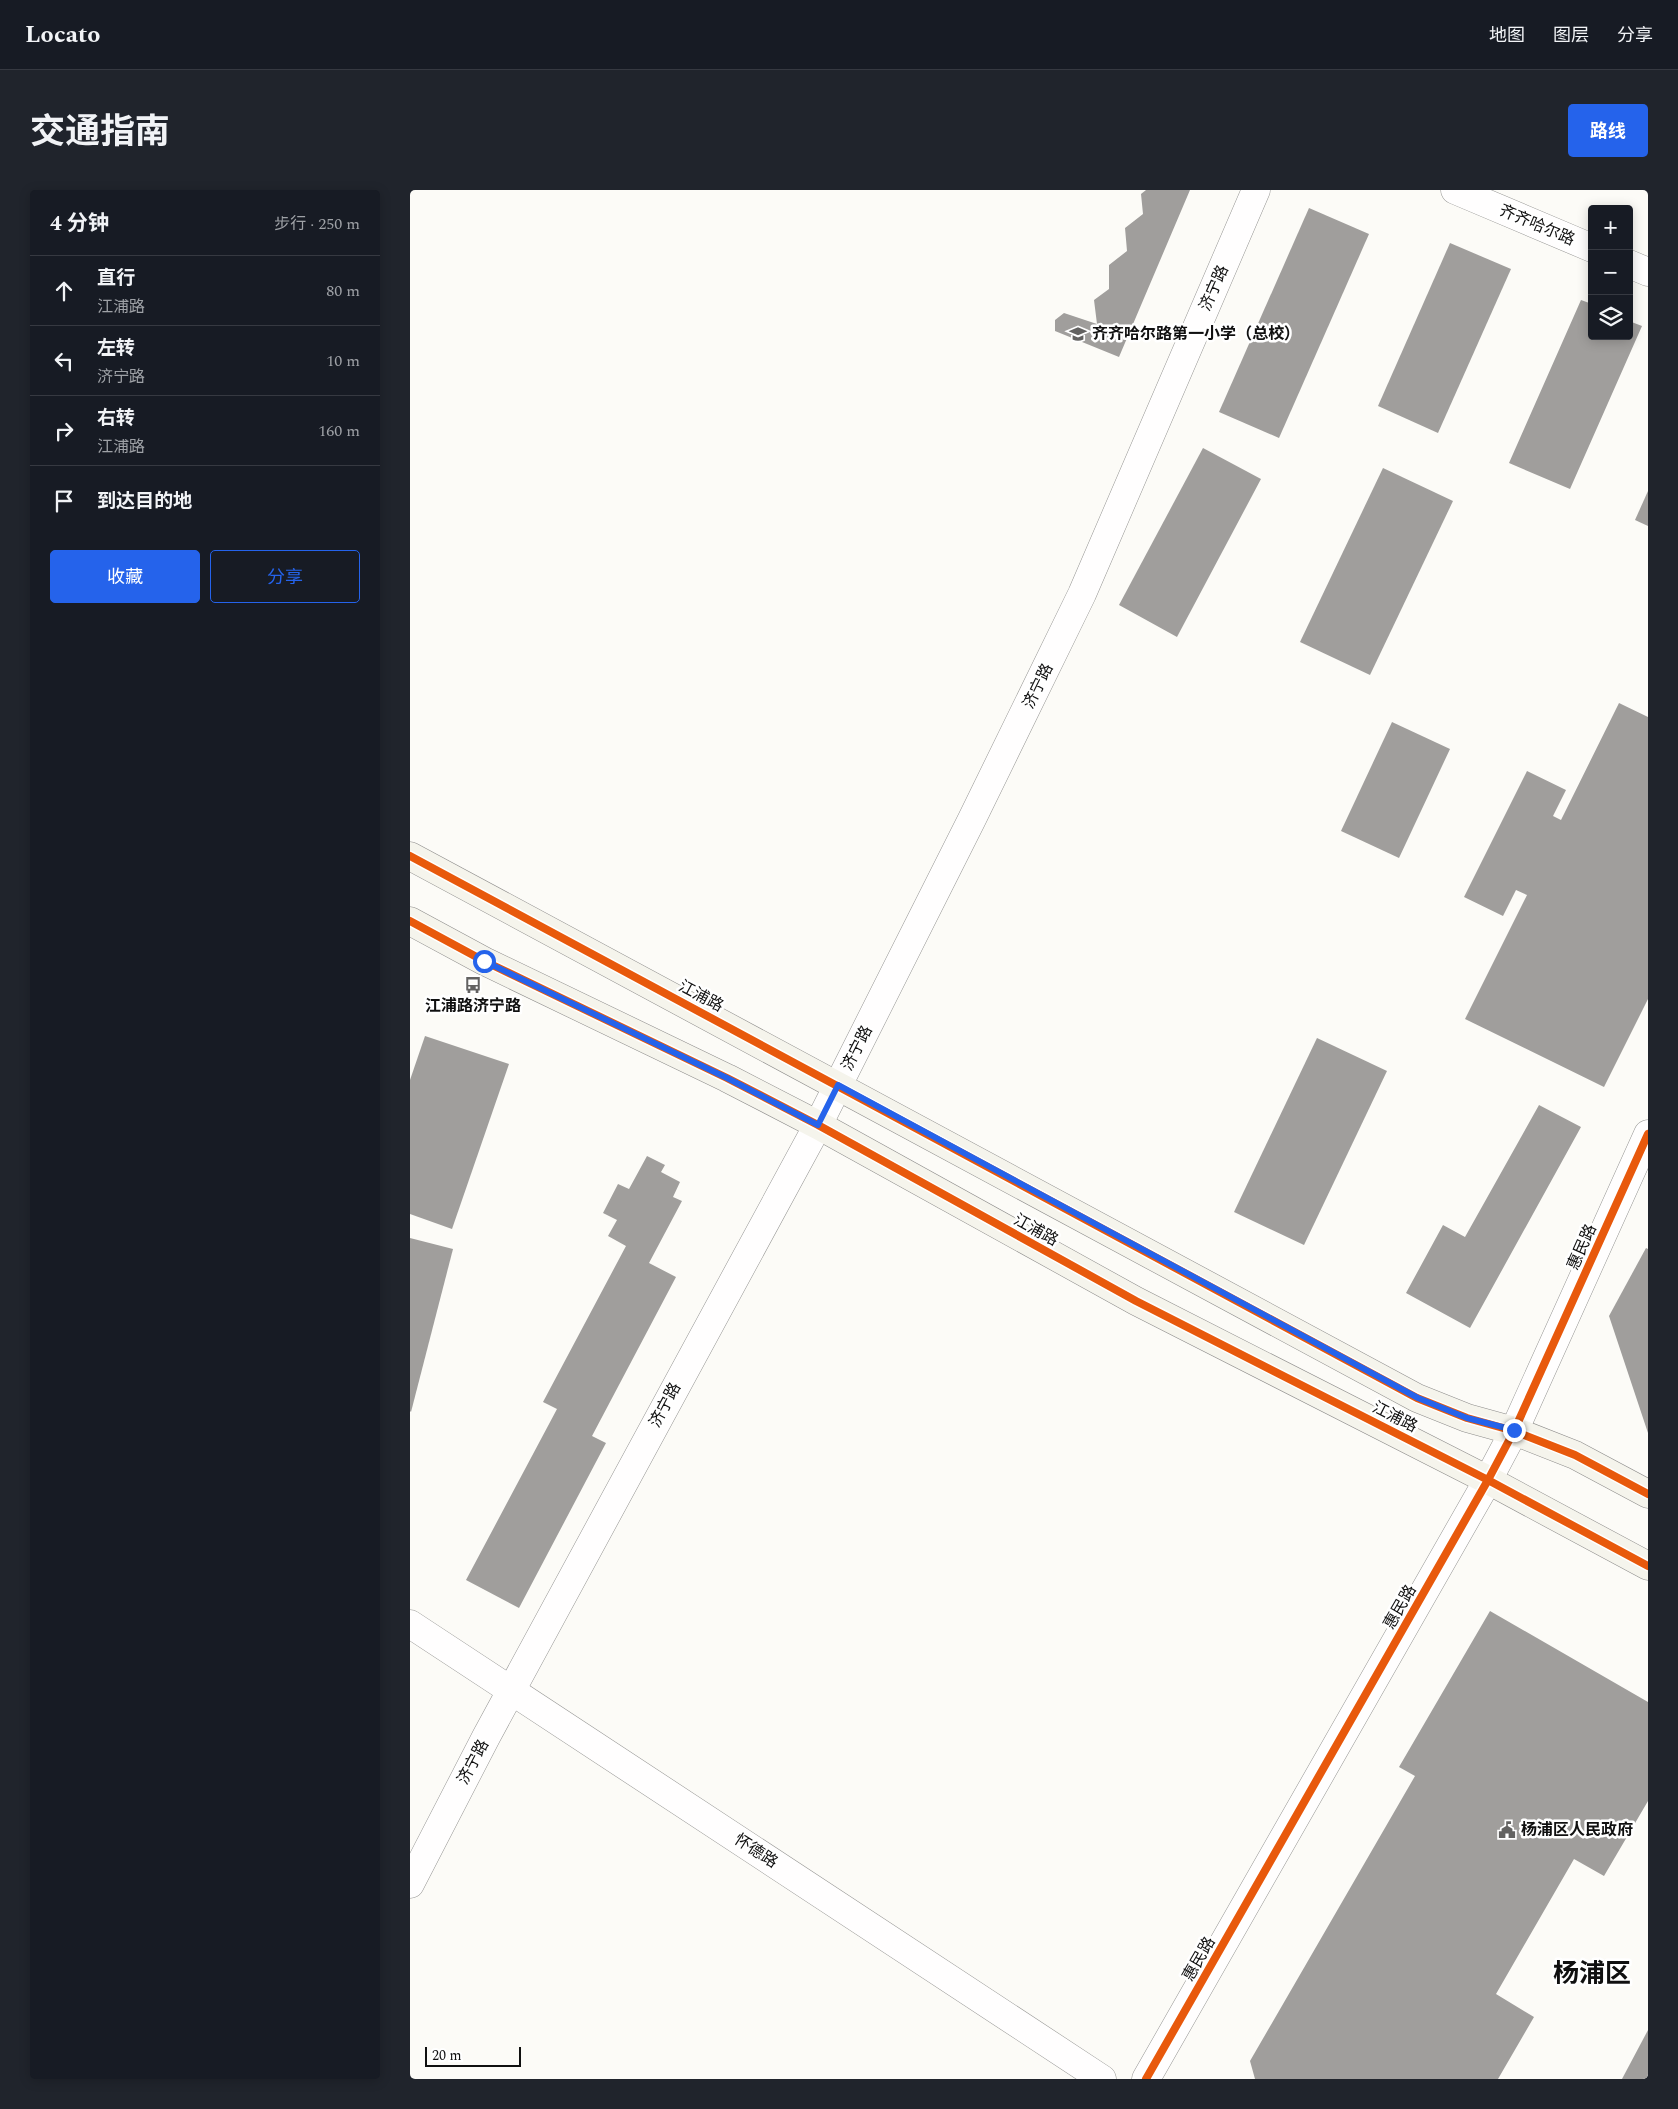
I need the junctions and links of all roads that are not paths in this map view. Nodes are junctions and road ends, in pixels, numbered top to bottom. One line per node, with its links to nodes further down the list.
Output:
1 (1256, 190): 8 (street, 济宁路)
2 (1454, 190): 3 (street, 齐齐哈尔路)
3 (1588, 246)
4 (1633, 266): 5 (street)
5 (1648, 272)
6 (410, 856): 8 (main road, 江浦路)
7 (410, 921): 9 (main road, 江浦路)
8 (838, 1085): 9 (street, 济宁路); 11 (main road, 江浦路)
9 (818, 1125): 12 (main road, 江浦路); 16 (street, 济宁路)
10 (1646, 1142): 11 (street, 惠民路)
11 (1514, 1430): 12 (street, 惠民路); 13 (main road, 江浦路)
12 (1488, 1480): 14 (main road, 江浦路); 19 (street, 惠民路)
13 (1648, 1494)
14 (1648, 1566)
15 (410, 1624): 16 (street, 怀德路)
16 (512, 1691): 17 (street, 济宁路); 18 (street, 怀德路)
17 (410, 1884)
18 (1102, 2079)
19 (1146, 2079)

